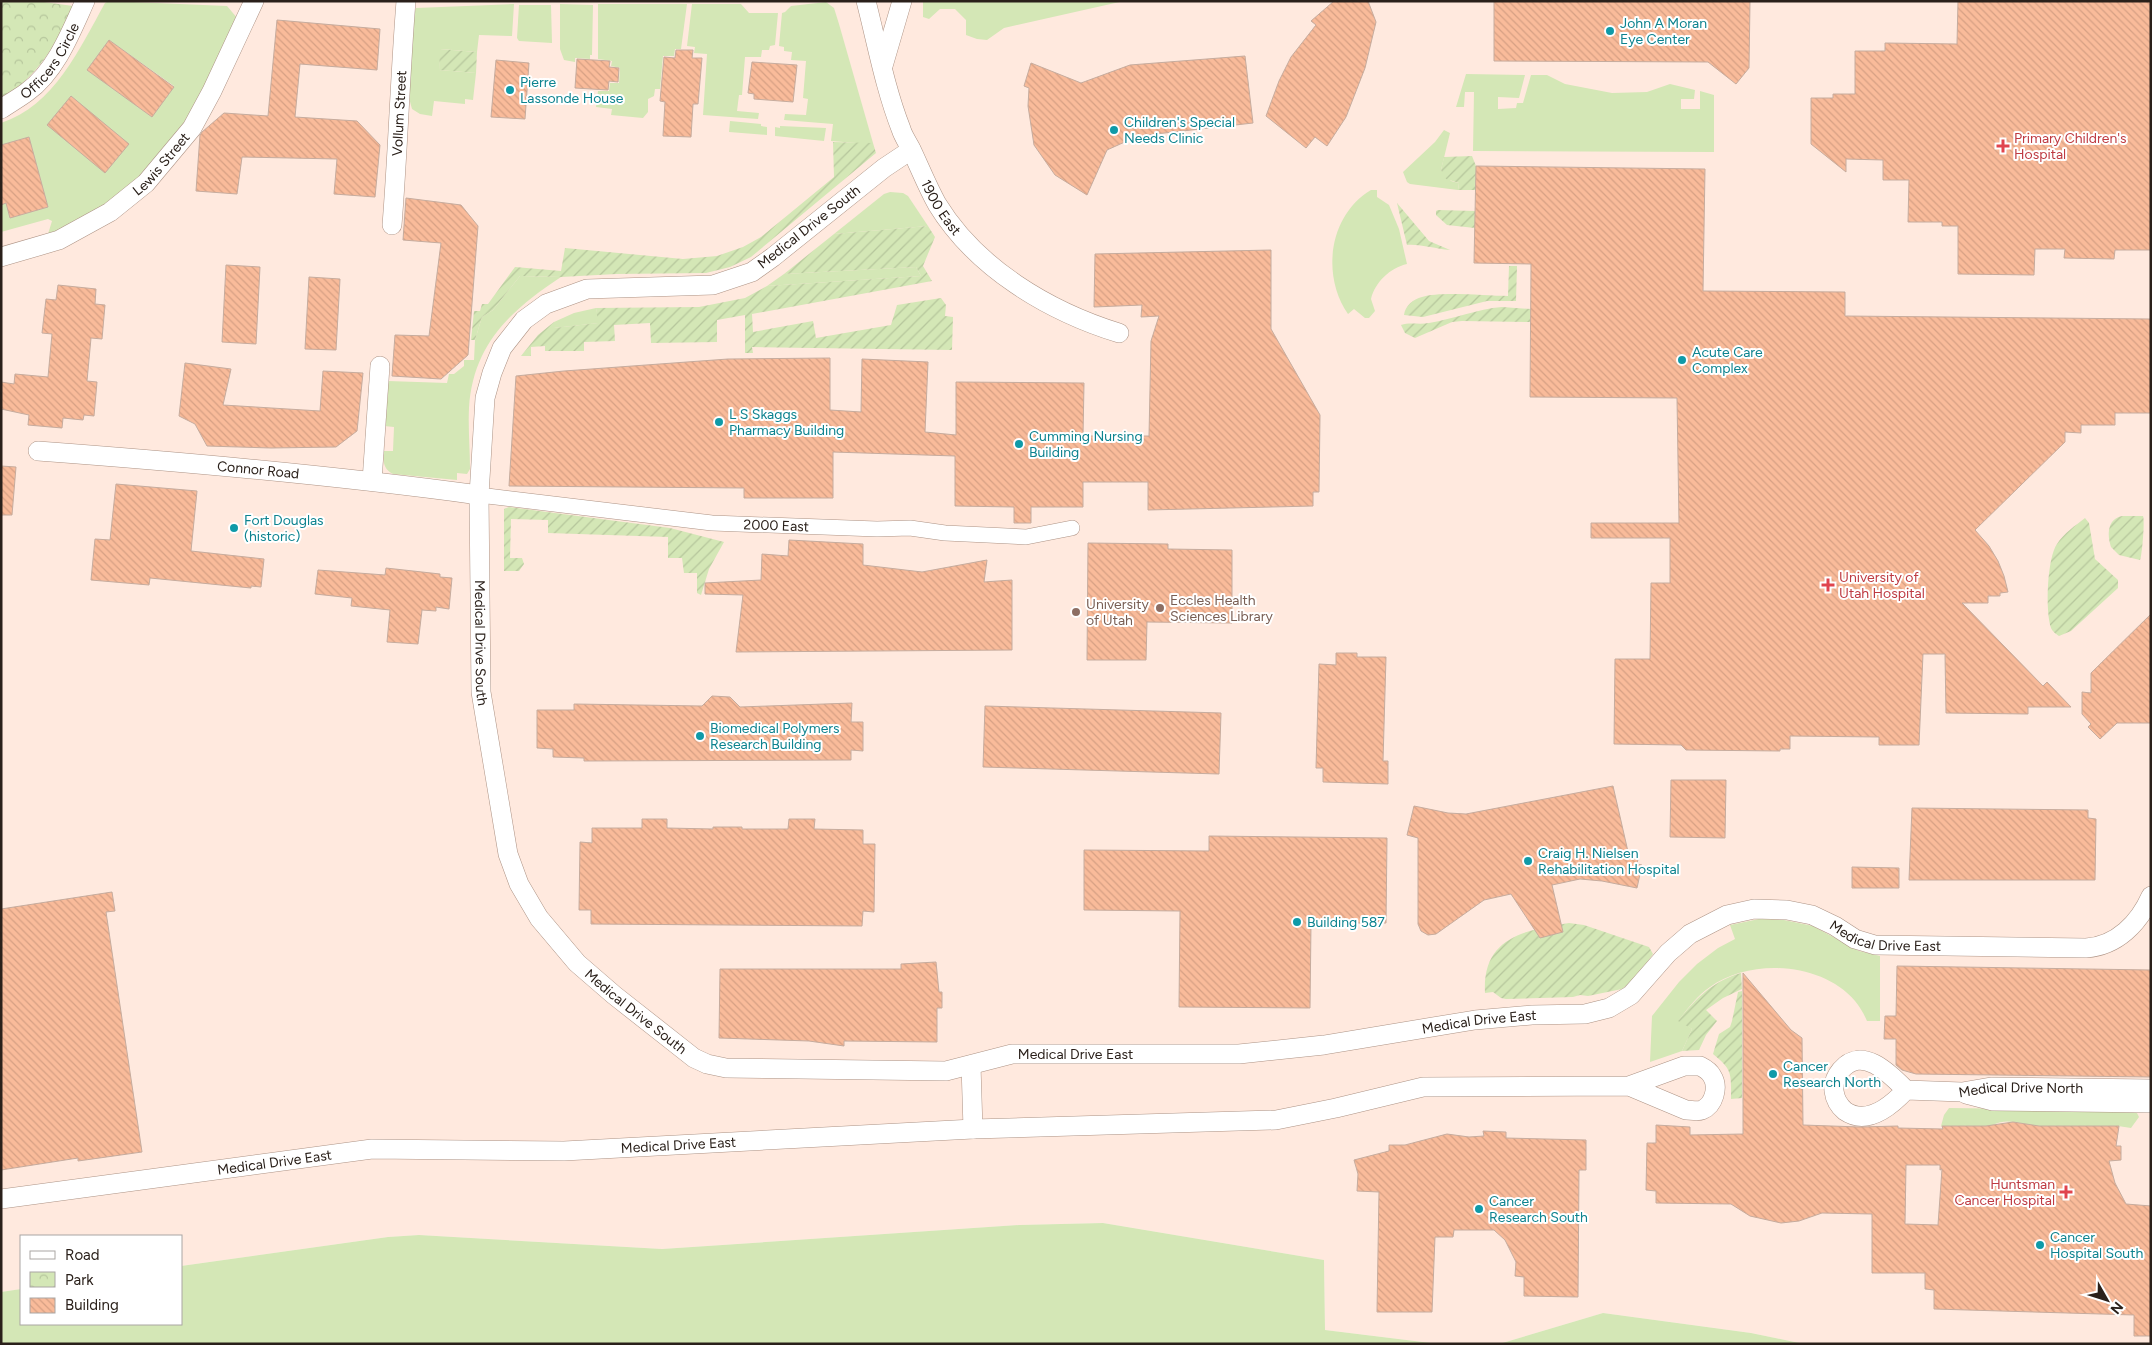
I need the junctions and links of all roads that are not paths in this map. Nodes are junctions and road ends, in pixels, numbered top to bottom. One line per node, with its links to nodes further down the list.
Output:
1 (85, 1): 7 (street, Officers Circle)
2 (254, 1): 10 (street, Lewis Street)
3 (406, 1): 9 (street, Vollum Street)
4 (866, 1): 6 (street, 1900 East)
5 (902, 1): 6 (street)
6 (882, 67): 8 (street, 1900 East)
7 (1, 109)
8 (911, 150): 11 (street, 1900 East); 15 (street, Medical Drive South)
9 (392, 225)
10 (1, 257)
11 (1119, 333)
12 (380, 366): 14 (street)
13 (38, 451): 14 (street, Connor Road)
14 (372, 481): 15 (street, Connor Road)
15 (479, 495): 16 (street, 2000 East); 18 (street, Medical Drive South)
16 (1072, 528)
17 (2151, 896): 18 (street, Medical Drive East)
18 (971, 1065): 24 (street)
19 (1629, 1086): 24 (street, Medical Drive East)
20 (1906, 1090): 22 (street)
21 (2151, 1090): 22 (street, Medical Drive North)
22 (1962, 1092): 23 (street, Medical Drive North)
23 (2151, 1103)
24 (973, 1129): 25 (street, Medical Drive East)
25 (1, 1198)

